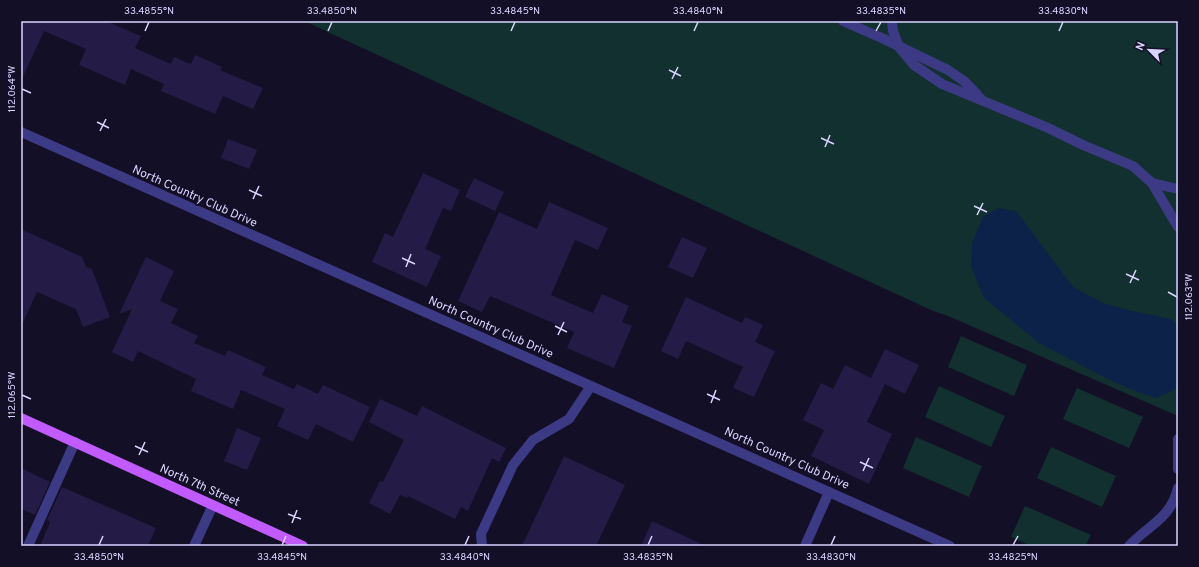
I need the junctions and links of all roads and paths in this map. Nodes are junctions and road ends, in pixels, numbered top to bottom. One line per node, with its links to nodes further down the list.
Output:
1 (843, 21): 3 (street)
2 (893, 26): 3 (street); 4 (street)
3 (884, 39): 4 (street)
4 (899, 47): 5 (street); 5 (street)
5 (982, 101): 7 (street)
6 (21, 132): 10 (street, North Country Club Drive)
7 (1152, 183): 8 (street); 9 (street)
8 (1178, 189)
9 (1178, 227)
10 (591, 386): 16 (street, North Country Club Drive); 21 (street)
11 (21, 418): 13 (main road, North 7th Street)
12 (1178, 439): 14 (street)
13 (75, 442): 17 (main road, North 7th Street); 18 (street)
14 (1178, 469)
15 (1178, 488): 24 (street)
16 (830, 492): 22 (street); 23 (street, North Country Club Drive)
17 (213, 505): 19 (street); 20 (main road, North 7th Street)
18 (28, 546)
19 (194, 546)
20 (303, 546)
21 (482, 546)
22 (805, 546)
23 (950, 546)
24 (1129, 546)

